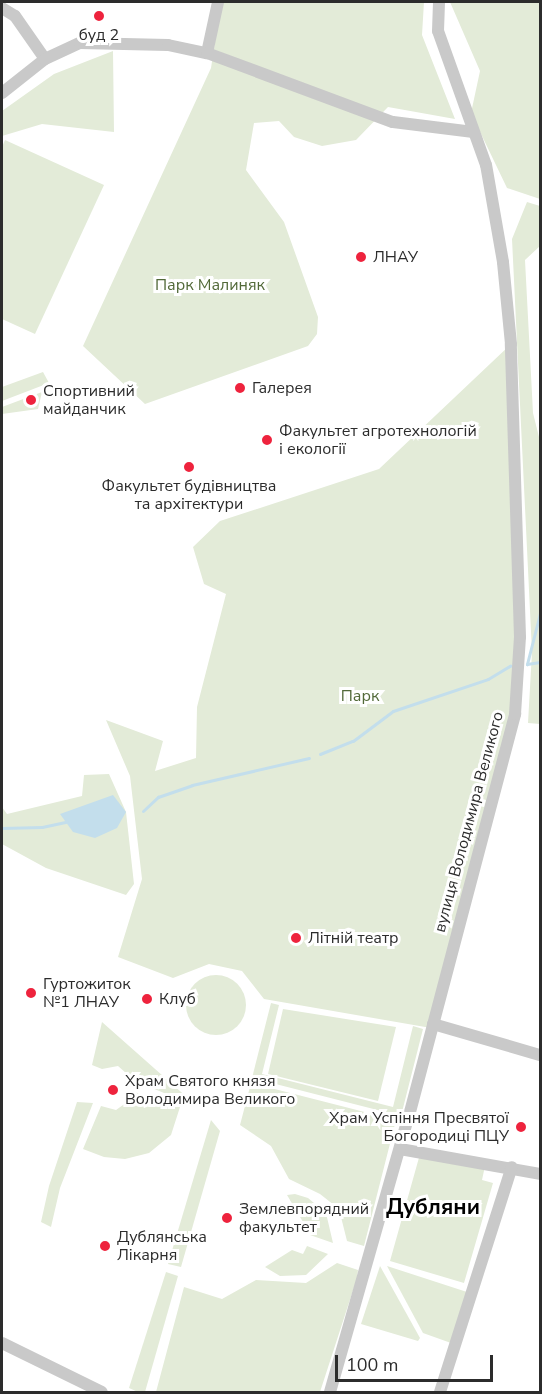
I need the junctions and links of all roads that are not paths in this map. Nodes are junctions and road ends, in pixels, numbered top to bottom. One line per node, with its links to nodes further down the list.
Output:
1 (218, 2): 4 (street)
2 (439, 2): 7 (street, вулиця Володимира Великого)
3 (2, 8): 5 (street)
4 (207, 53): 5 (street); 7 (street)
5 (45, 59): 6 (street)
6 (2, 93)
7 (473, 132): 8 (street, вулиця Володимира Великого)
8 (433, 1024): 9 (street); 10 (street, вулиця Володимира Великого)
9 (540, 1055)
10 (400, 1149): 11 (street); 15 (street, вулиця Володимира Великого)
11 (512, 1167): 12 (street); 16 (street)
12 (540, 1174)
13 (2, 1343): 14 (street)
14 (102, 1392)
15 (330, 1392)
16 (440, 1392)

